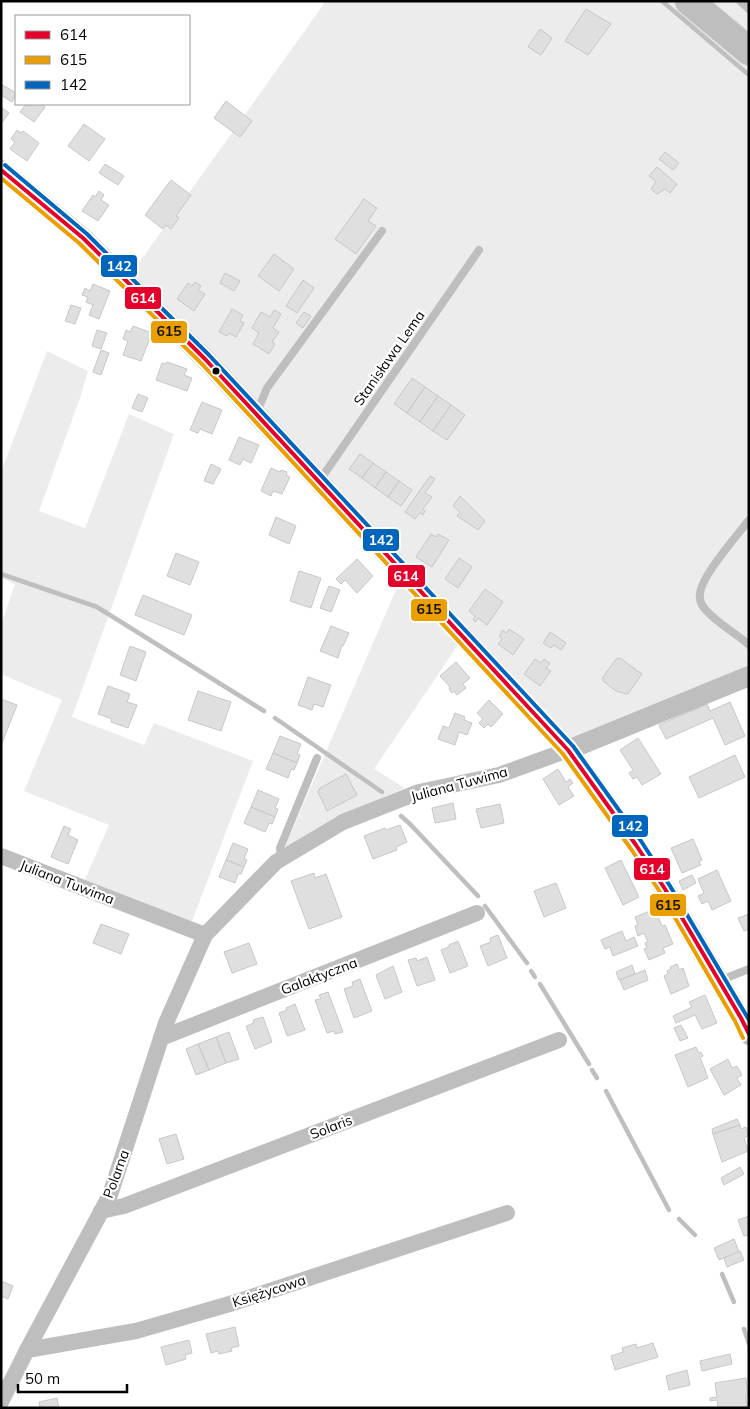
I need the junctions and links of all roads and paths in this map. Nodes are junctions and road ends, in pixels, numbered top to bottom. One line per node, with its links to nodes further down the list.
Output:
1 (689, 1): 4 (highway)
2 (740, 1): 3 (lane)
3 (749, 9)
4 (749, 51)
5 (1, 170): 8 (street)
6 (382, 231): 8 (lane)
7 (479, 250): 9 (lane, Stanisława Lema)
8 (256, 414): 9 (street)
9 (319, 482): 13 (street)
10 (749, 520): 11 (lane)
11 (749, 645)
12 (749, 676): 13 (street, Juliana Tuwima)
13 (568, 750): 16 (street, Juliana Tuwima); 20 (street)
14 (317, 758): 16 (lane)
15 (1, 856): 18 (street, Juliana Tuwima)
16 (282, 859): 18 (street, Juliana Tuwima)
17 (478, 913): 22 (street, Galaktyczna)
18 (205, 935): 22 (street, Polarna)
19 (749, 969): 20 (lane)
20 (719, 981): 21 (street)
21 (749, 1035)
22 (161, 1038): 24 (street, Polarna)
23 (559, 1040): 24 (street, Solaris)
24 (102, 1211): 26 (street, Polarna)
25 (507, 1213): 26 (street, Księżycowa)
26 (27, 1350): 27 (street, Polarna)
27 (1, 1402)

